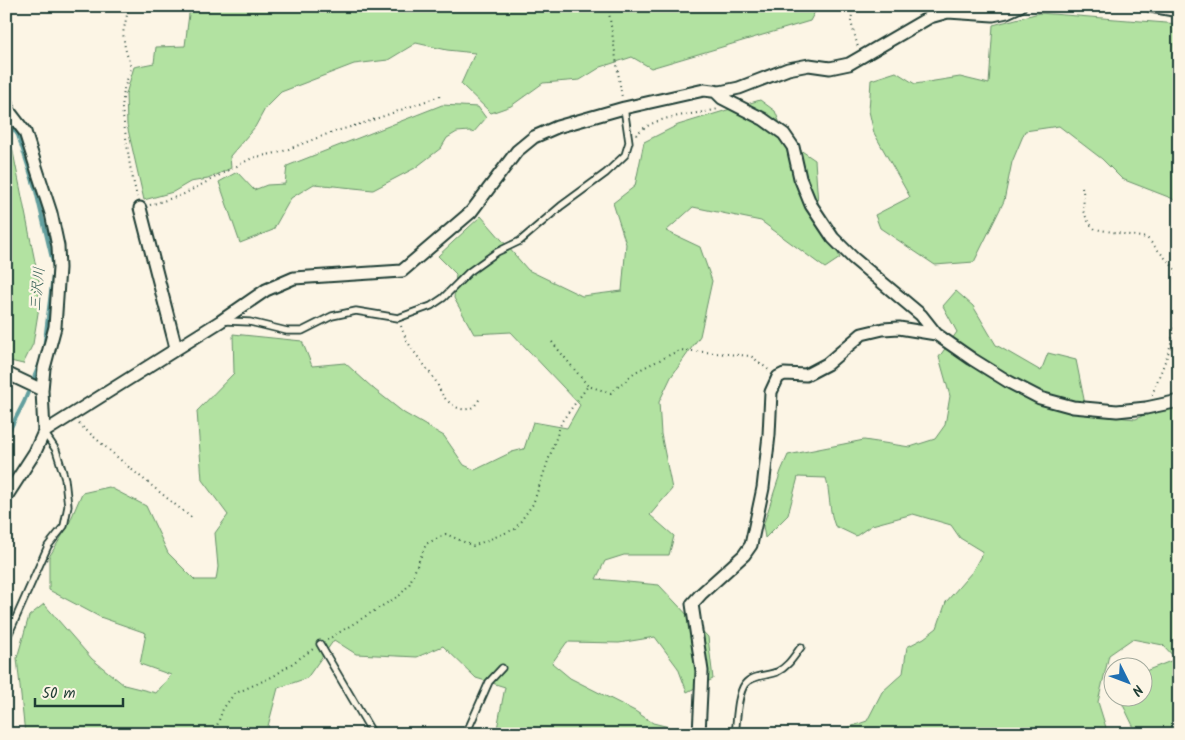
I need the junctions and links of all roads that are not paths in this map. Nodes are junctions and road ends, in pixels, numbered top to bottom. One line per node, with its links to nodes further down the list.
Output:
1 (1020, 6): 4 (street)
2 (1150, 6): 3 (street)
3 (1179, 10)
4 (715, 91): 6 (street); 9 (street)
5 (6, 103): 12 (street)
6 (624, 108): 8 (street); 8 (lane)
7 (140, 208): 10 (street)
8 (221, 321): 10 (street)
9 (936, 334): 13 (street); 22 (street)
10 (176, 348): 14 (street)
11 (6, 373): 12 (street)
12 (42, 390): 14 (street)
13 (1179, 401)
14 (44, 432): 15 (street); 16 (lane)
15 (6, 497)
16 (6, 640)
17 (320, 644): 20 (lane)
18 (801, 647): 23 (lane)
19 (502, 668): 21 (lane)
20 (373, 734)
21 (466, 734)
22 (699, 734)
23 (735, 734)

